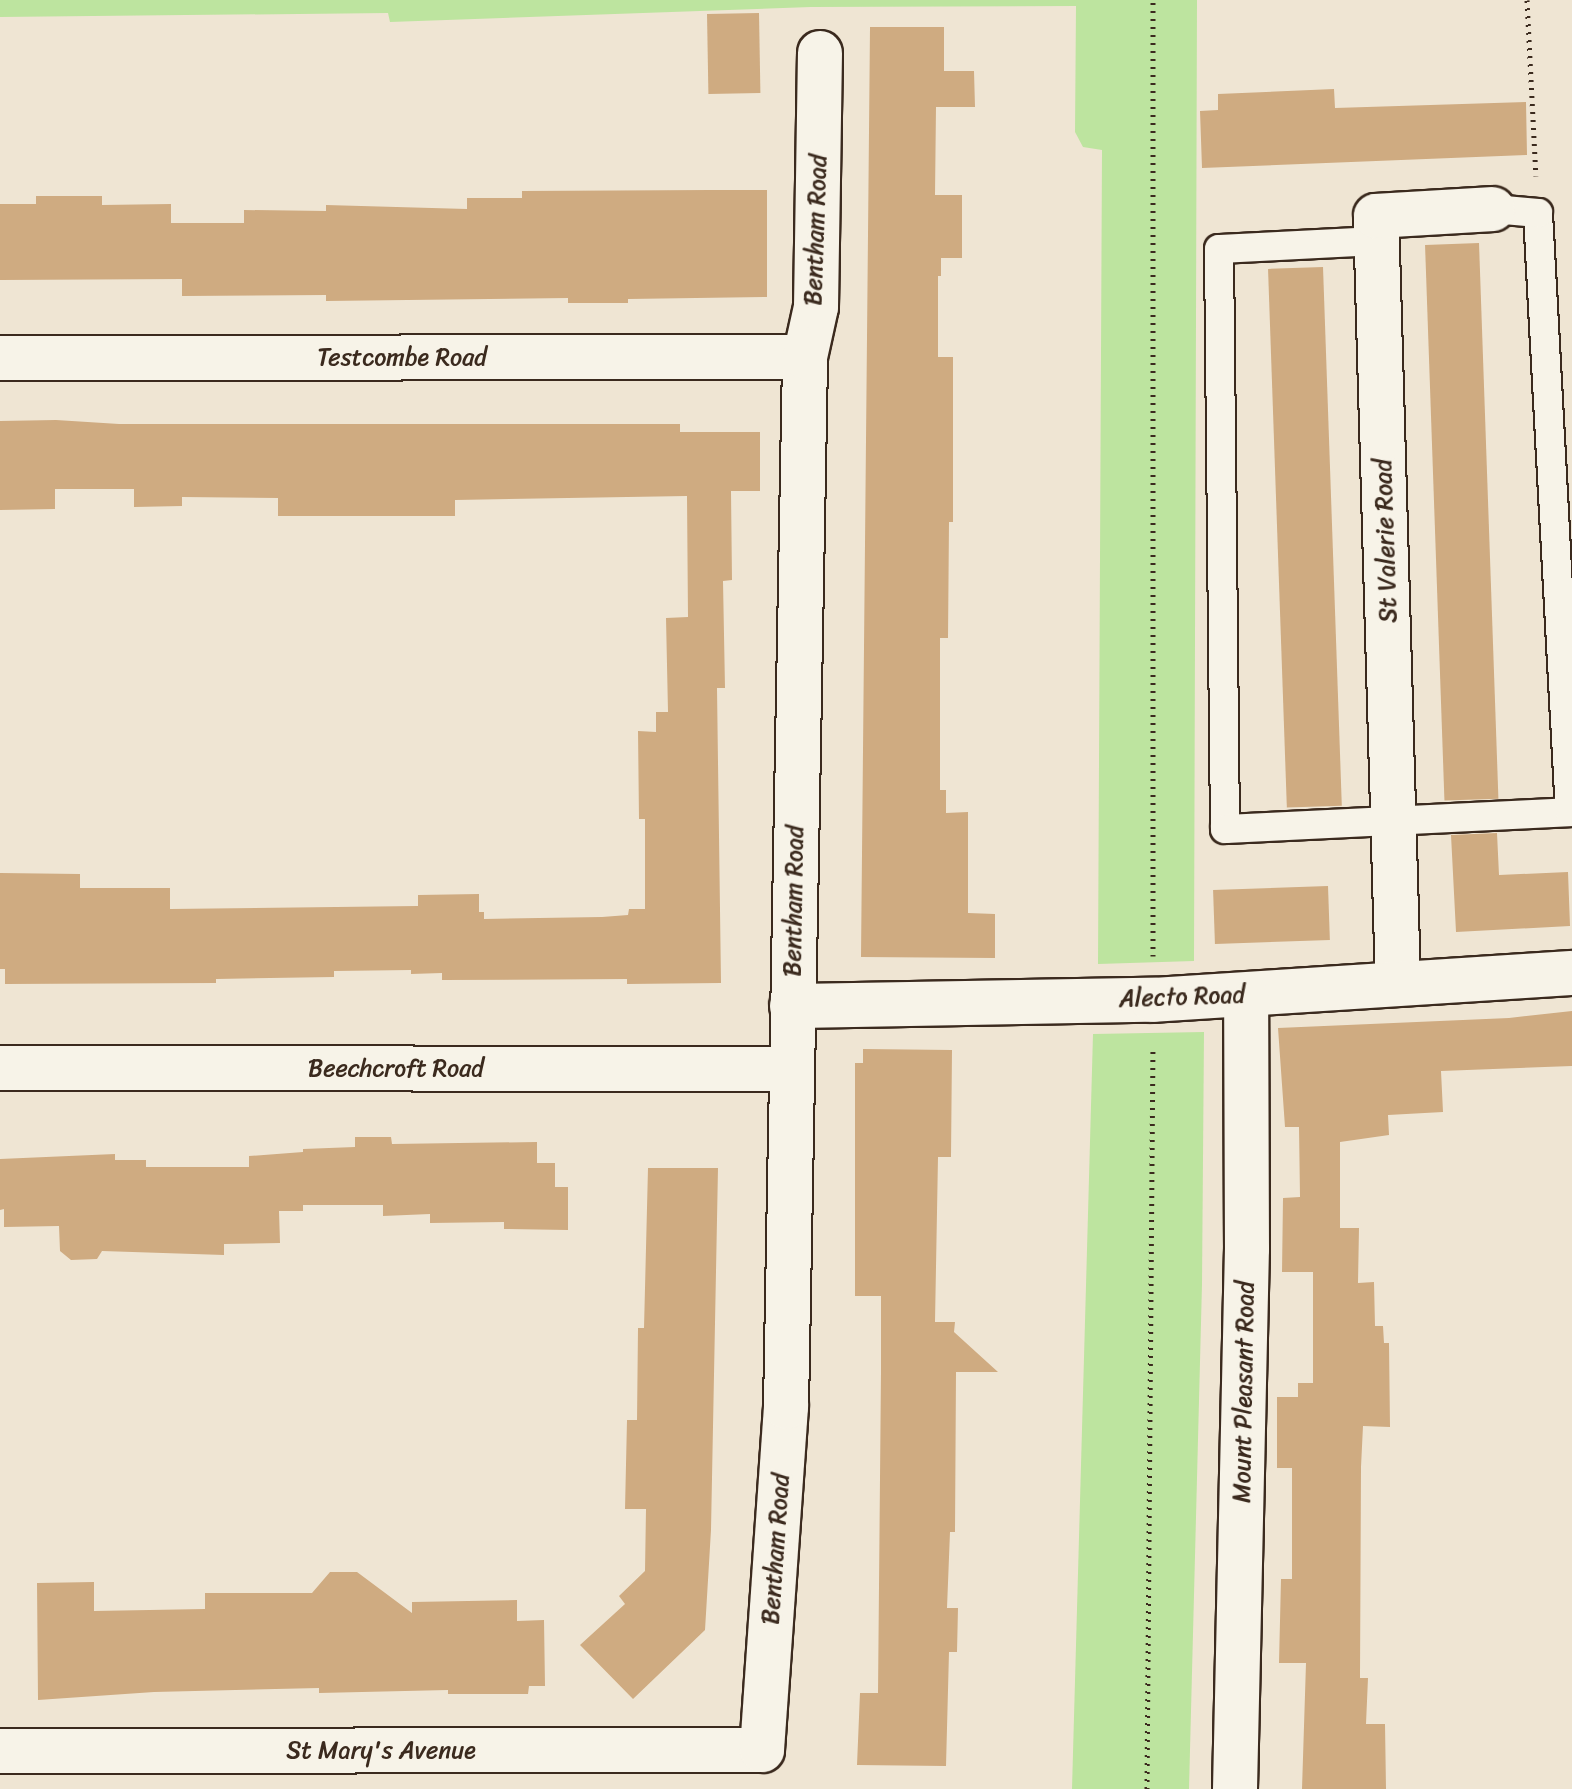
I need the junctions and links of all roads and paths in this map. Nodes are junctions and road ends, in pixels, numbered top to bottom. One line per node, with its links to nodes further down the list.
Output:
1 (1153, 0): 13 (path)
2 (1527, 0): 5 (path)
3 (820, 53): 7 (street, Bentham Road)
4 (1493, 209): 5 (lane); 6 (street, St Valerie Road)
5 (1538, 213): 9 (lane)
6 (1377, 241): 9 (street, St Valerie Road); 9 (lane)
7 (805, 357): 8 (street, Testcombe Road); 14 (street, Bentham Road)
8 (0, 358)
9 (1393, 820): 11 (street, St Valerie Road)
10 (1572, 973): 11 (street, Alecto Road)
11 (1398, 983): 12 (street, Alecto Road)
12 (1246, 995): 13 (street, Alecto Road); 20 (street, Mount Pleasant Road)
13 (1153, 1000): 14 (street, Alecto Road); 19 (path)
14 (792, 1006): 16 (street, Bentham Road)
15 (0, 1068): 16 (street, Beechcroft Road)
16 (792, 1069): 17 (street, Bentham Road)
17 (762, 1750): 18 (street, St Mary's Avenue)
18 (0, 1751)
19 (1147, 1789)
20 (1235, 1789)

